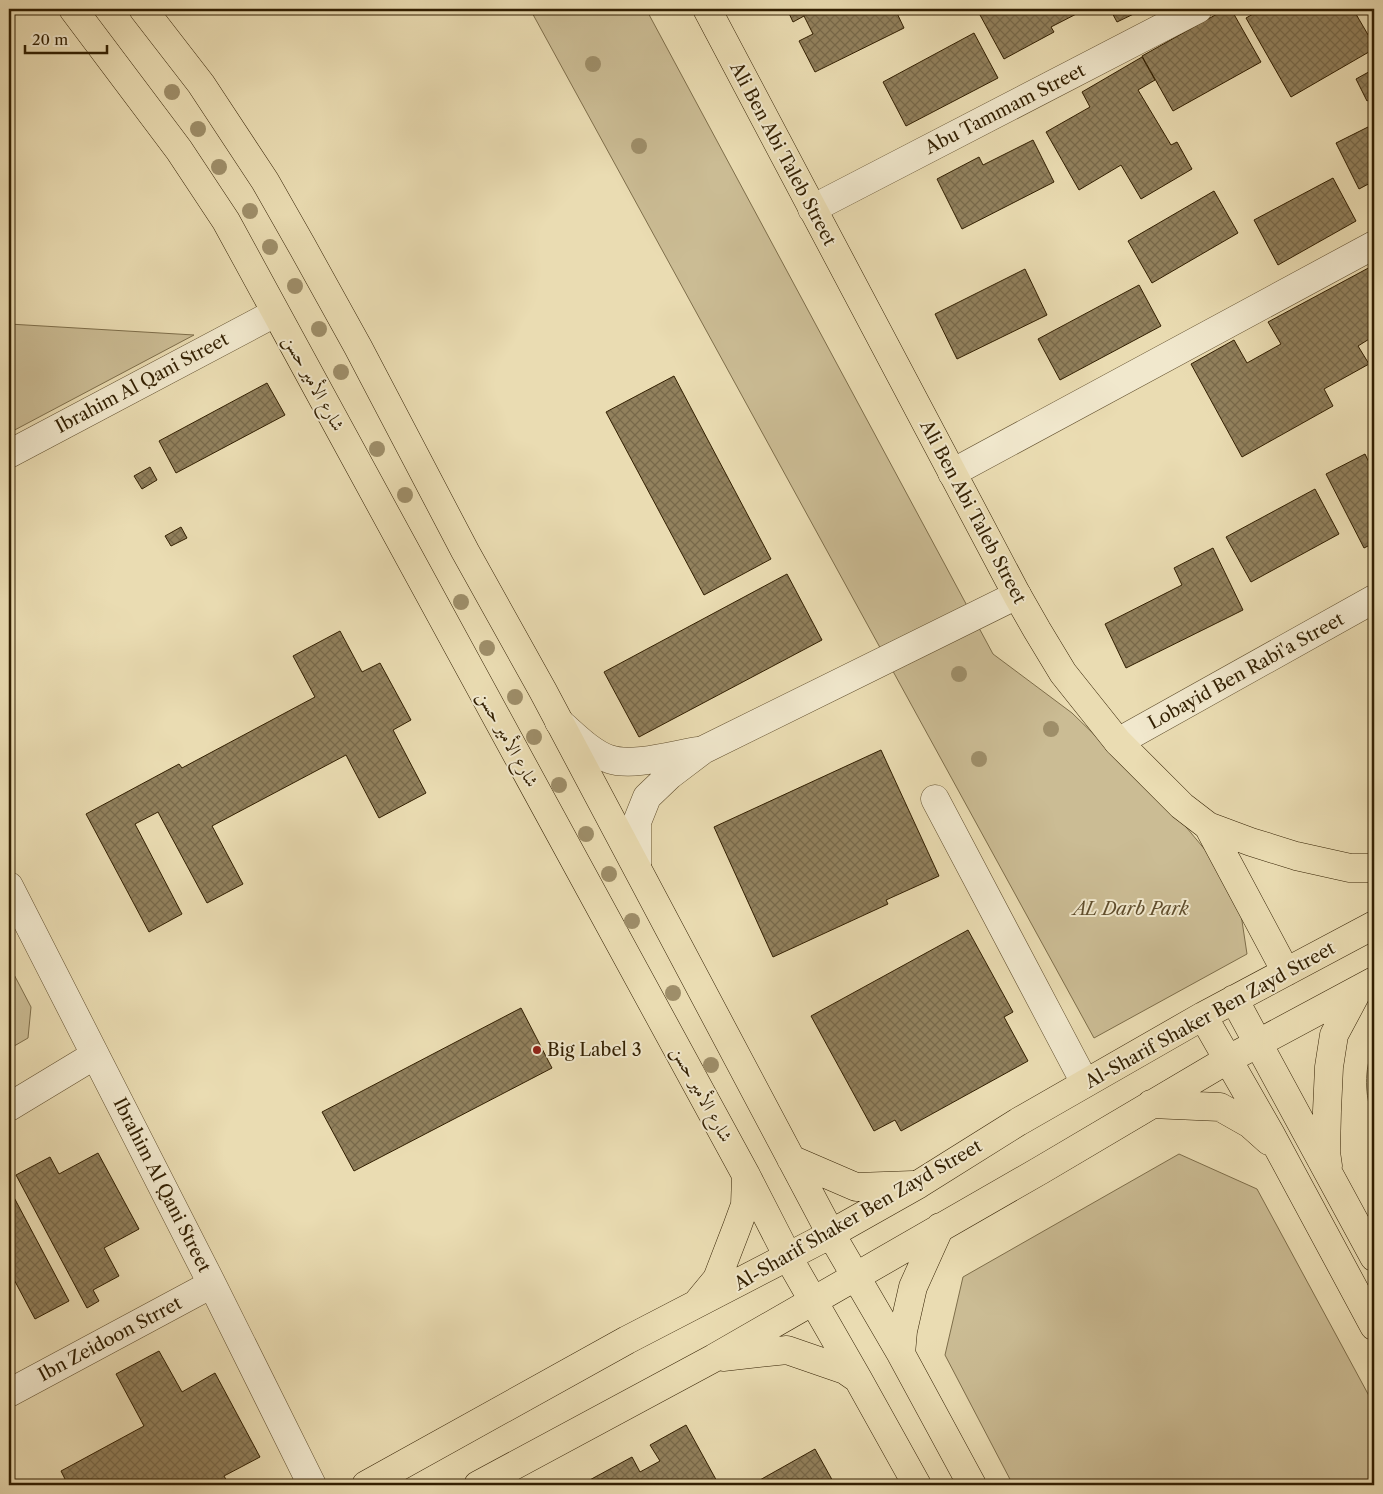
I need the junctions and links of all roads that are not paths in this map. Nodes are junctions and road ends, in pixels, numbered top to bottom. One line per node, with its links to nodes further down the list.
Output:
1 (72, 9): 7 (main road, شارع الأمير حسن)
2 (143, 9): 12 (main road)
3 (707, 9): 5 (main road, Ali Ben Abi Taleb Street)
4 (1198, 9): 5 (street, Abu Tammam Street)
5 (812, 209): 9 (main road, Ali Ben Abi Taleb Street)
6 (1374, 245): 9 (street)
7 (275, 313): 8 (street, Ibrahim Al Qani Street); 32 (main road, شارع الأمير حسن)
8 (9, 454)
9 (952, 473): 10 (main road, Ali Ben Abi Taleb Street)
10 (1017, 595): 13 (main road, Ali Ben Abi Taleb Street); 14 (street)
11 (1374, 599): 13 (street, Lobayid Ben Rabi'a Street)
12 (559, 722): 14 (street); 17 (main road)
13 (1118, 742): 16 (main road, Ali Ben Abi Taleb Street)
14 (703, 750): 17 (street)
15 (935, 799): 28 (street)
16 (1208, 826): 18 (main road, Ali Ben Abi Taleb Street); 21 (main road)
17 (637, 867): 31 (main road)
18 (1374, 868)
19 (9, 886): 26 (street, Ibrahim Al Qani Street)
20 (1374, 926): 21 (main road, Al-Sharif Shaker Ben Zayd Street)
21 (1286, 972): 23 (main road, Al-Sharif Shaker Ben Zayd Street)
22 (1366, 986): 25 (main road); 33 (main road)
23 (1234, 999): 24 (main road, Al-Sharif Shaker Ben Zayd Street); 25 (main road)
24 (1203, 1016): 27 (main road); 28 (main road, Al-Sharif Shaker Ben Zayd Street)
25 (1259, 1044): 27 (main road); 33 (main road)
26 (95, 1056): 30 (street); 41 (street, Ibrahim Al Qani Street)
27 (1228, 1060): 29 (main road); 34 (main road)
28 (1085, 1083): 35 (main road, Al-Sharif Shaker Ben Zayd Street)
29 (1152, 1104): 34 (main road); 36 (main road)
30 (9, 1107)
31 (791, 1159): 35 (main road); 37 (main road)
32 (746, 1175): 38 (main road, شارع الأمير حسن); 43 (main road)
33 (1330, 1178): 39 (main road)
34 (1295, 1179): 44 (main road)
35 (919, 1184): 37 (main road, Al-Sharif Shaker Ben Zayd Street)
36 (940, 1227): 40 (main road); 45 (main road)
37 (831, 1234): 38 (main road, Al-Sharif Shaker Ben Zayd Street); 40 (main road)
38 (788, 1257): 42 (main road, شارع الأمير حسن); 43 (main road, Al-Sharif Shaker Ben Zayd Street)
39 (1374, 1257)
40 (856, 1276): 42 (main road); 45 (main road)
41 (212, 1284): 48 (street, Ibn Zeidoon Strret); 49 (street, Ibrahim Al Qani Street)
42 (812, 1300): 46 (main road); 47 (main road, شارع الأمير حسن)
43 (695, 1306): 50 (main road, Al-Sharif Shaker Ben Zayd Street)
44 (1374, 1326)
45 (901, 1354): 53 (main road)
46 (714, 1358): 47 (main road); 51 (main road)
47 (858, 1378): 52 (main road, شارع الأمير حسن)
48 (9, 1394)
49 (312, 1485)
50 (366, 1485)
51 (478, 1485)
52 (917, 1485)
53 (972, 1485)

